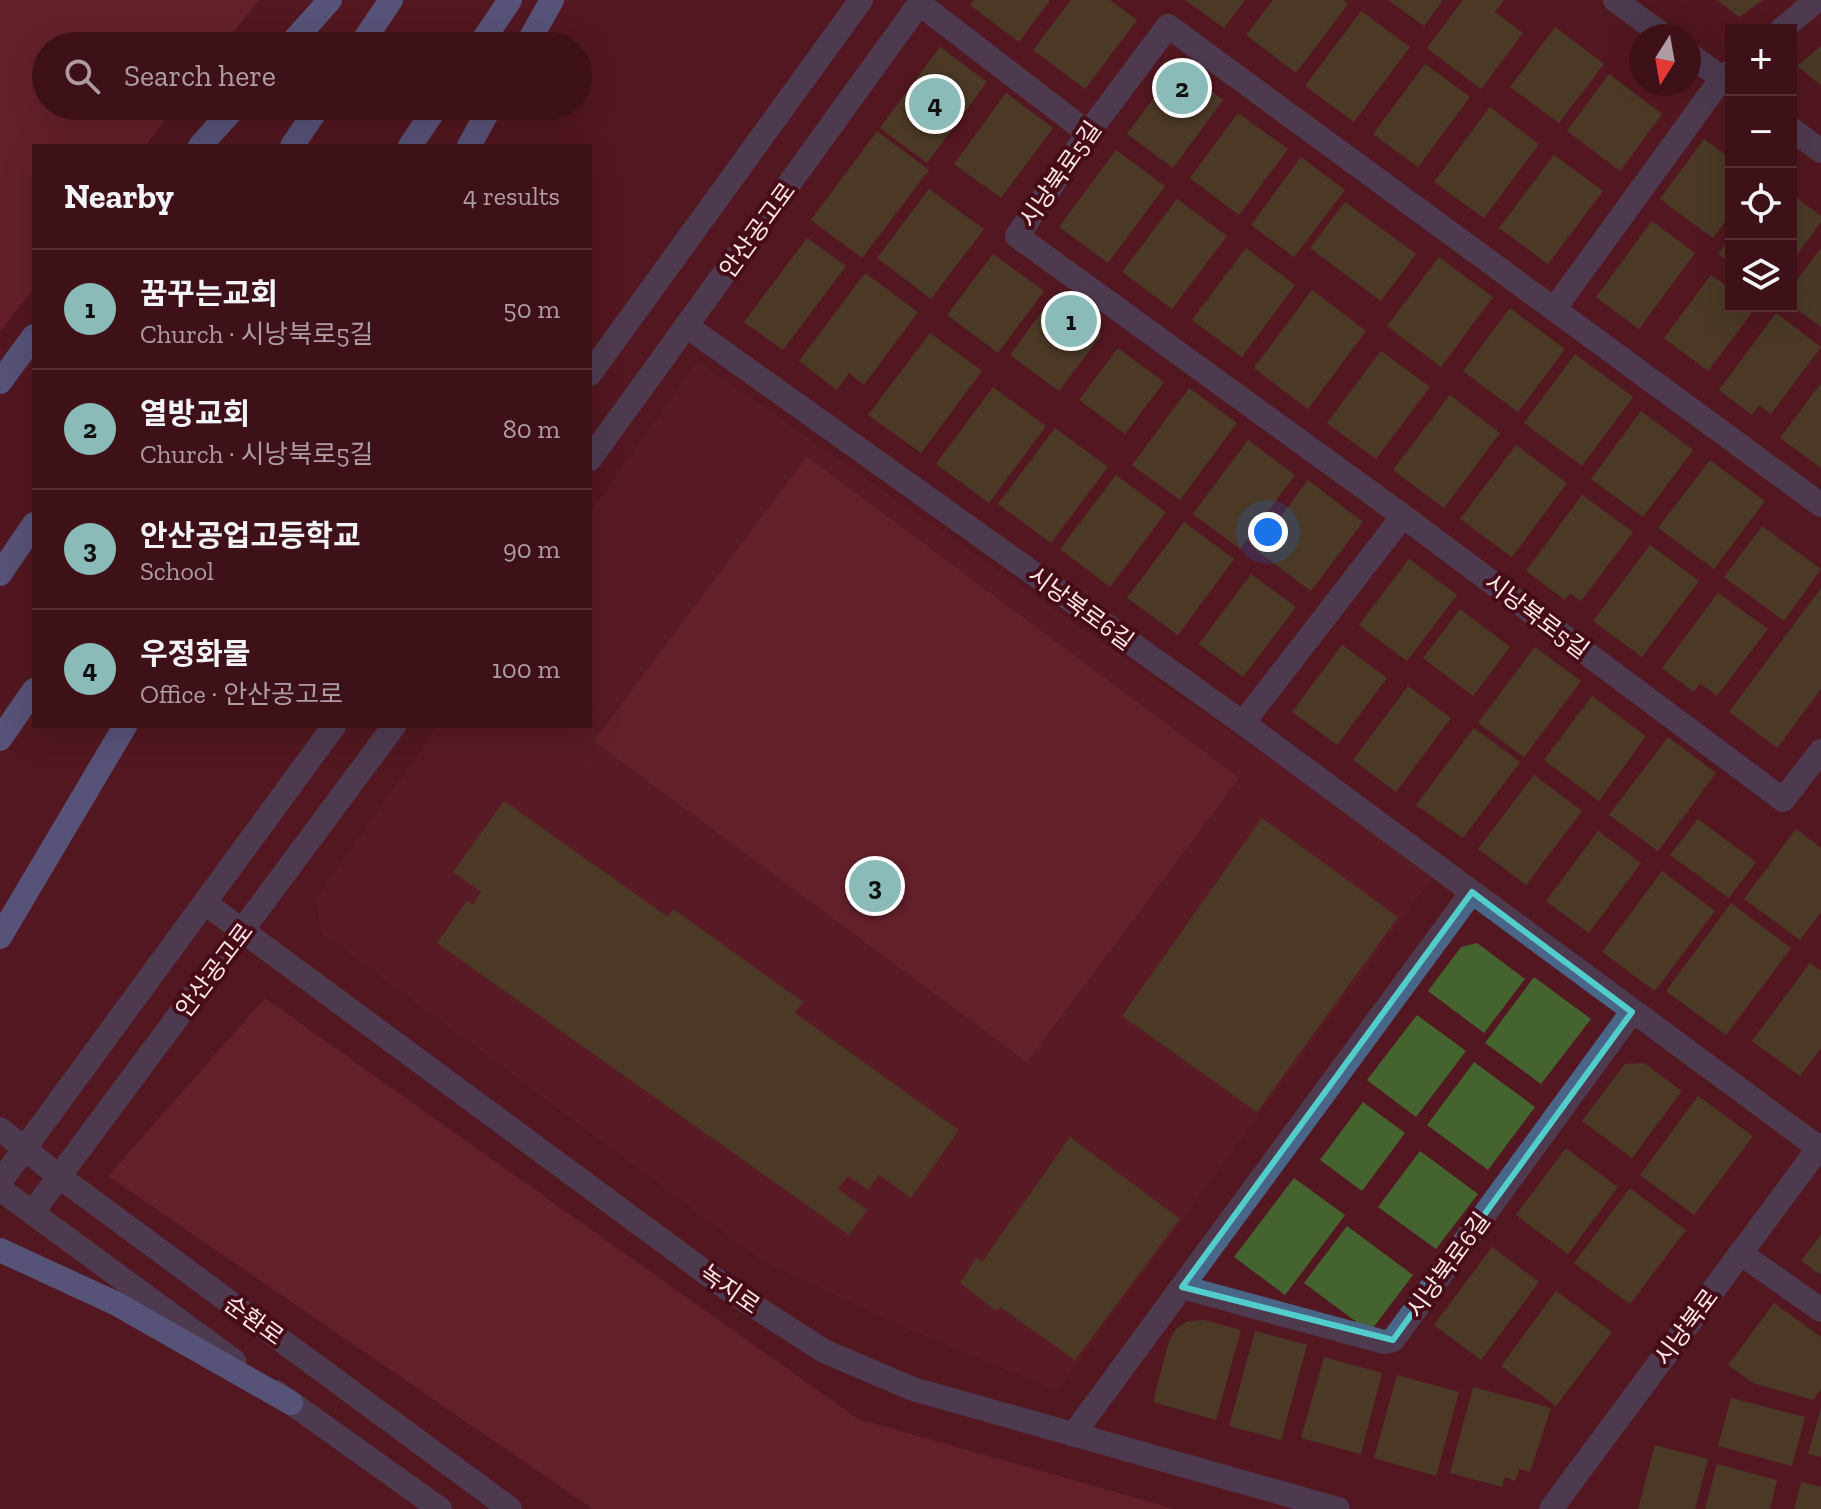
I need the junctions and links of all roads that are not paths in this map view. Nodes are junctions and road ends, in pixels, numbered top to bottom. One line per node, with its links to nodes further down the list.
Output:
1 (330, 0): 11 (main road)
2 (391, 0): 12 (main road)
3 (510, 0): 13 (main road)
4 (552, 0): 14 (main road)
5 (861, 0): 32 (street)
6 (1615, 0): 9 (street)
7 (1817, 0): 10 (street)
8 (921, 2): 22 (street); 30 (street, 안산공고로)
9 (1648, 24)
10 (1788, 24)
11 (301, 32)
12 (369, 32)
13 (488, 32)
14 (534, 32)
15 (1701, 61): 16 (street)
16 (1725, 76)
17 (1725, 82): 29 (street)
18 (223, 120): 24 (main road)
19 (310, 120): 25 (main road)
20 (428, 120): 26 (main road)
21 (483, 120): 27 (main road)
22 (1088, 133): 29 (street, 시낭북로5길); 36 (street, 시낭북로5길)
23 (1797, 133): 28 (street)
24 (202, 144)
25 (293, 144)
26 (411, 144)
27 (470, 144)
28 (1821, 151)
29 (1555, 308): 35 (street, 시낭북로5길)
30 (688, 327): 34 (street, 안산공고로); 40 (street, 시낭북로6길)
31 (32, 339): 33 (main road)
32 (592, 371)
33 (0, 382)
34 (592, 456)
35 (1821, 505)
36 (1403, 516): 40 (street); 45 (street, 시낭북로5길)
37 (32, 527): 38 (main road)
38 (0, 574)
39 (32, 693): 44 (main road)
40 (1243, 723): 46 (street, 시낭북로6길)
41 (124, 728): 49 (main road)
42 (333, 728): 47 (street, 안산공고로)
43 (393, 728): 48 (street, 안산공고로)
44 (0, 739)
45 (1821, 751)
46 (1472, 892): 50 (street, 시낭북로6길); 60 (street)
47 (205, 903): 48 (street, 녹지로); 52 (street, 안산공고로)
48 (242, 932): 54 (street, 안산공고로); 63 (street, 녹지로)
49 (0, 937)
50 (1632, 1012): 53 (street, 시낭북로6길); 60 (street, 시낭북로6길)
51 (0, 1129): 52 (street, 순환로)
52 (24, 1147): 54 (street, 순환로); 55 (street, 안산공고로)
53 (1820, 1147): 59 (street, 시낭북로)
54 (60, 1177): 57 (street, 안산공고로); 65 (street, 순환로)
55 (0, 1182)
56 (0, 1189): 57 (street, 순환로)
57 (32, 1213): 62 (street, 순환로)
58 (0, 1250): 62 (main road)
59 (1740, 1253): 61 (street); 67 (street, 시낭북로)
60 (1182, 1287): 63 (street)
61 (1821, 1310)
62 (291, 1403): 64 (street, 순환로)
63 (1073, 1435): 66 (street, 녹지로)
64 (440, 1509)
65 (510, 1509)
66 (1338, 1509)
67 (1551, 1509)

